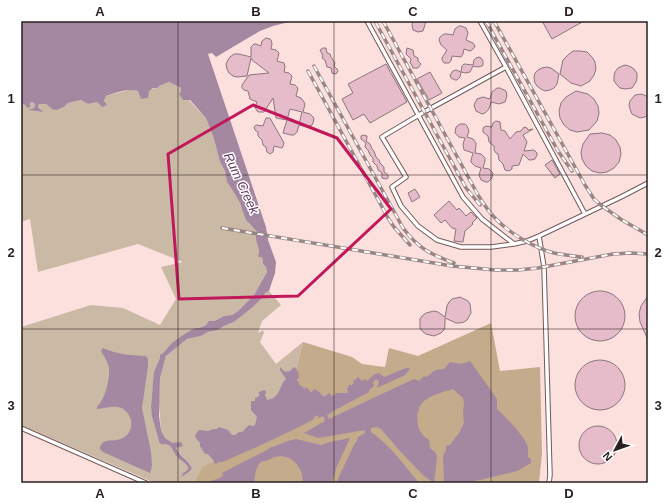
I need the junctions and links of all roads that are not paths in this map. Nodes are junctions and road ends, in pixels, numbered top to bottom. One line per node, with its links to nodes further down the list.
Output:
1 (367, 21): 4 (lane)
2 (480, 21): 3 (lane)
3 (506, 67): 4 (lane); 6 (lane)
4 (419, 116): 8 (lane); 8 (lane)
5 (648, 183): 6 (lane)
6 (585, 214): 7 (lane)
7 (538, 236): 8 (lane); 11 (lane)
8 (514, 244)
9 (21, 428): 10 (lane)
10 (146, 483)
11 (549, 483)

